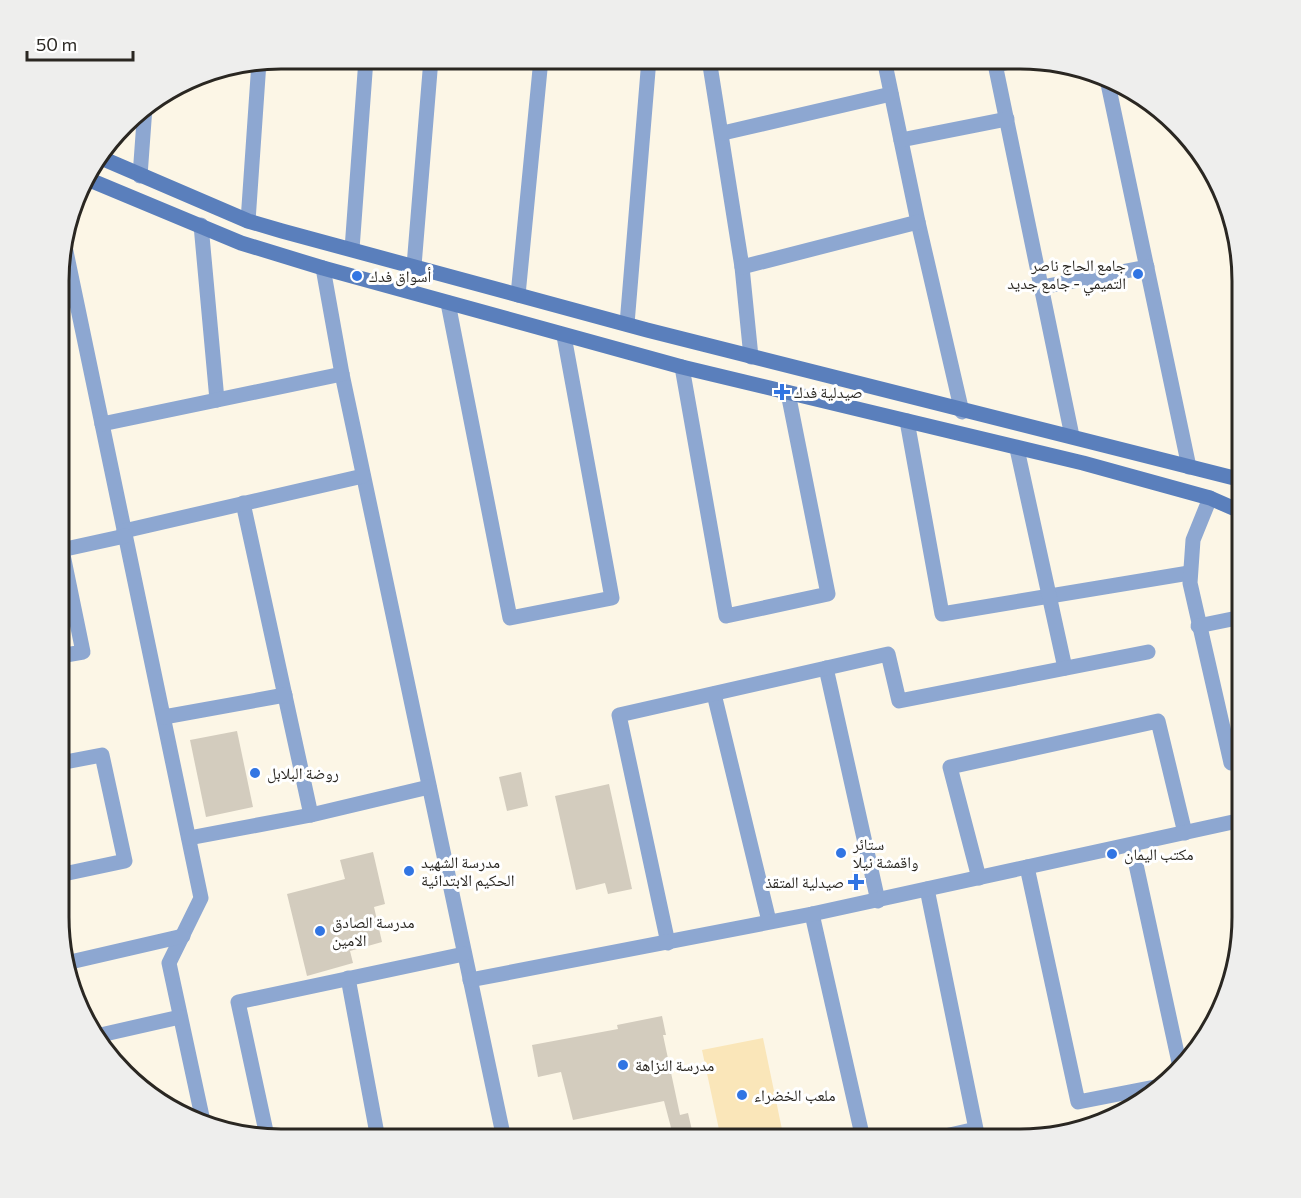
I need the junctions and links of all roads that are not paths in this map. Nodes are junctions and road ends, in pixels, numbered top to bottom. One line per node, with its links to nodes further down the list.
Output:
1 (365, 69): 21 (street)
2 (430, 69): 23 (street)
3 (540, 69): 28 (street)
4 (648, 69): 30 (street)
5 (711, 69): 13 (street)
6 (886, 69): 10 (street)
7 (996, 69): 12 (street)
8 (258, 70): 18 (street)
9 (1109, 89): 25 (street)
10 (891, 94): 13 (street); 14 (street)
11 (144, 119): 16 (street)
12 (1007, 119): 14 (street); 27 (street)
13 (723, 133): 24 (street)
14 (901, 140): 19 (street)
15 (107, 161): 16 (main road)
16 (140, 176): 18 (main road)
17 (94, 182): 20 (main road)
18 (248, 221): 21 (main road)
19 (918, 222): 24 (street); 39 (street)
20 (201, 225): 26 (main road); 38 (street)
21 (352, 249): 23 (main road)
22 (69, 266): 41 (street)
23 (414, 266): 28 (main road)
24 (742, 267): 34 (street)
25 (1147, 267): 27 (street); 44 (street)
26 (323, 268): 29 (main road); 36 (street)
27 (1042, 287): 42 (street)
28 (518, 295): 30 (main road)
29 (448, 303): 32 (main road); 32 (street)
30 (627, 324): 31 (main road)
31 (647, 330): 33 (main road); 34 (main road)
32 (564, 336): 33 (main road)
33 (641, 356): 35 (main road)
34 (751, 357): 39 (main road)
35 (682, 367): 37 (main road); 37 (street)
36 (342, 374): 38 (street); 45 (street)
37 (788, 393): 40 (main road)
38 (217, 400): 41 (street)
39 (962, 412): 42 (main road)
40 (907, 421): 43 (main road); 55 (street)
41 (102, 424): 51 (street)
42 (1072, 435): 44 (main road)
43 (1017, 449): 47 (main road); 55 (street)
44 (1183, 465): 46 (main road); 47 (main road)
45 (363, 476): 49 (street); 67 (street)
46 (1232, 477)
47 (1170, 488): 48 (main road)
48 (1210, 498): 50 (main road); 53 (street)
49 (243, 503): 51 (street); 63 (street)
50 (1232, 508)
51 (125, 533): 52 (street); 64 (street)
52 (69, 548)
53 (1189, 573): 55 (street); 57 (street)
54 (69, 584): 59 (street)
55 (1048, 594): 61 (street)
56 (1232, 619): 57 (street)
57 (1198, 626): 66 (street)
58 (1148, 652): 61 (street)
59 (69, 654)
60 (826, 668): 61 (street); 62 (street); 77 (street)
61 (1065, 668)
62 (714, 693): 79 (street); 81 (street)
63 (285, 695): 64 (street); 68 (street)
64 (164, 717): 71 (street)
65 (69, 761): 74 (street)
66 (1231, 763)
67 (429, 787): 68 (street); 82 (street)
68 (311, 814): 71 (street)
69 (1232, 822): 70 (street)
70 (1185, 833): 72 (street); 75 (street)
71 (189, 838): 80 (street)
72 (1132, 846): 73 (street); 88 (street)
73 (1027, 867): 75 (street); 89 (street)
74 (69, 873)
75 (979, 878): 76 (street)
76 (927, 889): 77 (street); 95 (street)
77 (878, 900): 78 (street)
78 (812, 914): 79 (street); 94 (street)
79 (769, 921): 81 (street)
80 (183, 936): 83 (street); 86 (street)
81 (668, 943): 85 (street)
82 (464, 954): 84 (street); 85 (street)
83 (74, 961)
84 (348, 978): 91 (street); 92 (street)
85 (470, 981): 93 (street)
86 (180, 1017): 87 (street); 90 (street)
87 (104, 1034)
88 (1178, 1058)
89 (1143, 1089)
90 (201, 1114)
91 (265, 1129)
92 (376, 1129)
93 (502, 1129)
94 (861, 1129)
95 (976, 1129)

